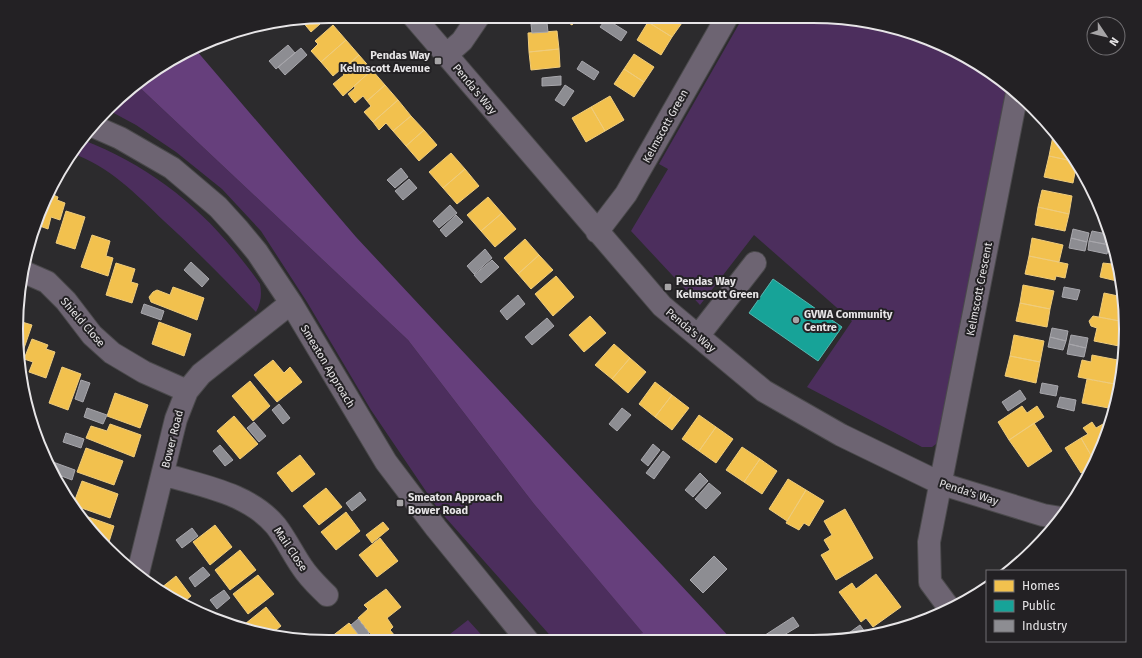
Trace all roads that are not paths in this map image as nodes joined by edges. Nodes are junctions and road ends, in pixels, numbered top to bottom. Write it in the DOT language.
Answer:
graph roads {
  1 [pos="419,23"];
  2 [pos="474,23"];
  3 [pos="722,23"];
  4 [pos="446,55"];
  5 [pos="1016,100"];
  6 [pos="98,128"];
  7 [pos="597,232"];
  8 [pos="755,263"];
  9 [pos="28,274"];
  10 [pos="291,303"];
  11 [pos="698,336"];
  12 [pos="187,391"];
  13 [pos="163,474"];
  14 [pos="942,484"];
  15 [pos="1054,517"];
  16 [pos="139,569"];
  17 [pos="327,595"];
  18 [pos="946,604"];
  19 [pos="520,635"];
  1 -- 4 [label="street, Penda's Way"];
  2 -- 4 [label="street"];
  3 -- 7 [label="street, Kelmscott Green"];
  4 -- 7 [label="street, Penda's Way"];
  5 -- 14 [label="street, Kelmscott Crescent"];
  6 -- 10 [label="street, Smeaton Approach"];
  7 -- 11 [label="street, Penda's Way"];
  8 -- 11 [label="street"];
  9 -- 12 [label="street, Shield Close"];
  10 -- 12 [label="street, Bower Road"];
  10 -- 19 [label="street, Smeaton Approach"];
  11 -- 14 [label="street, Penda's Way"];
  12 -- 13 [label="street, Bower Road"];
  13 -- 16 [label="street, Bower Road"];
  13 -- 17 [label="street, Mail Close"];
  14 -- 15 [label="street, Penda's Way"];
  14 -- 18 [label="street, Kelmscott Crescent"];
}
